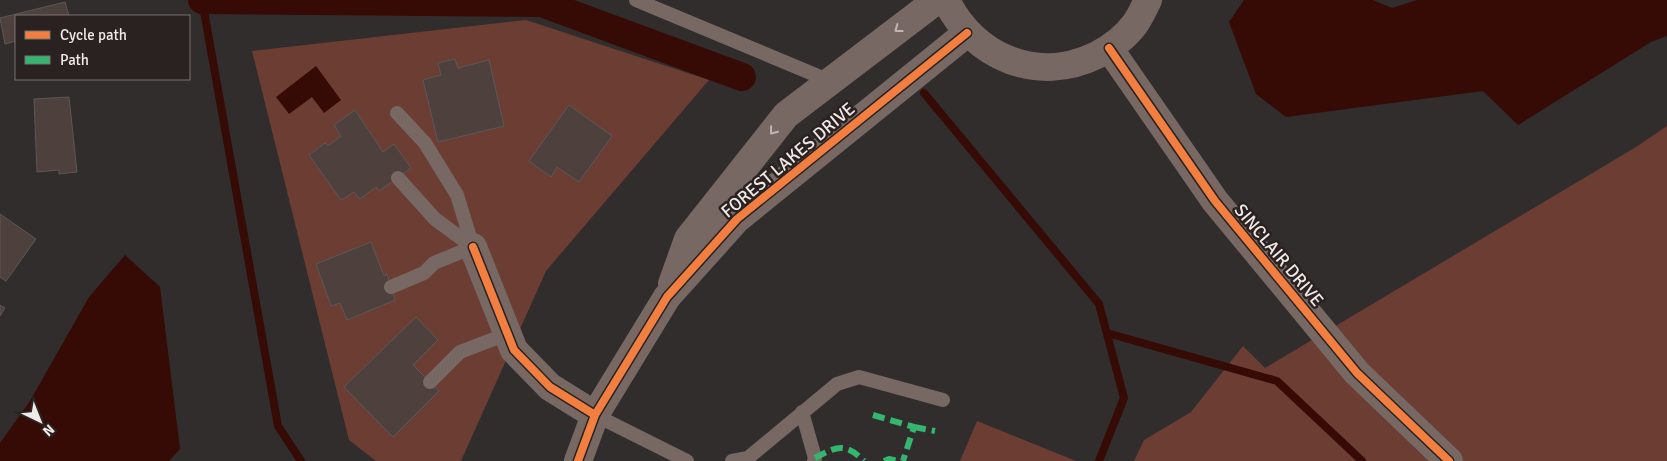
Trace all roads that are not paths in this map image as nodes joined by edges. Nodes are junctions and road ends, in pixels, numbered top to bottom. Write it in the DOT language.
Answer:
graph roads {
  1 [pos="636,0"];
  2 [pos="937,0"];
  3 [pos="946,0"];
  4 [pos="1148,0"];
  5 [pos="967,33"];
  6 [pos="1109,48"];
  7 [pos="830,81"];
  8 [pos="397,113"];
  9 [pos="398,178"];
  10 [pos="473,247"];
  11 [pos="392,287"];
  12 [pos="667,297"];
  13 [pos="507,334"];
  14 [pos="430,382"];
  15 [pos="943,400"];
  16 [pos="802,412"];
  17 [pos="595,415"];
  18 [pos="750,459"];
  19 [pos="578,461"];
  20 [pos="688,461"];
  21 [pos="732,461"];
  22 [pos="814,461"];
  23 [pos="1449,461"];
  1 -- 7 [label="lane"];
  2 -- 7 [label="street, FOREST LAKES DRIVE, one-way"];
  3 -- 5 [label="street"];
  4 -- 6 [label="street"];
  5 -- 6 [label="street"];
  5 -- 12 [label="street, FOREST LAKES DRIVE"];
  6 -- 23 [label="street, SINCLAIR DRIVE"];
  7 -- 12 [label="street, FOREST LAKES DRIVE, one-way"];
  8 -- 10 [label="lane"];
  9 -- 10 [label="lane"];
  10 -- 11 [label="lane"];
  10 -- 13 [label="street"];
  12 -- 17 [label="street, FOREST LAKES DRIVE"];
  13 -- 14 [label="lane"];
  13 -- 17 [label="street"];
  15 -- 16 [label="lane"];
  16 -- 18 [label="lane"];
  16 -- 22 [label="lane"];
  17 -- 19 [label="street, FOREST LAKES DRIVE"];
  17 -- 20 [label="lane"];
  18 -- 21 [label="lane"];
}
